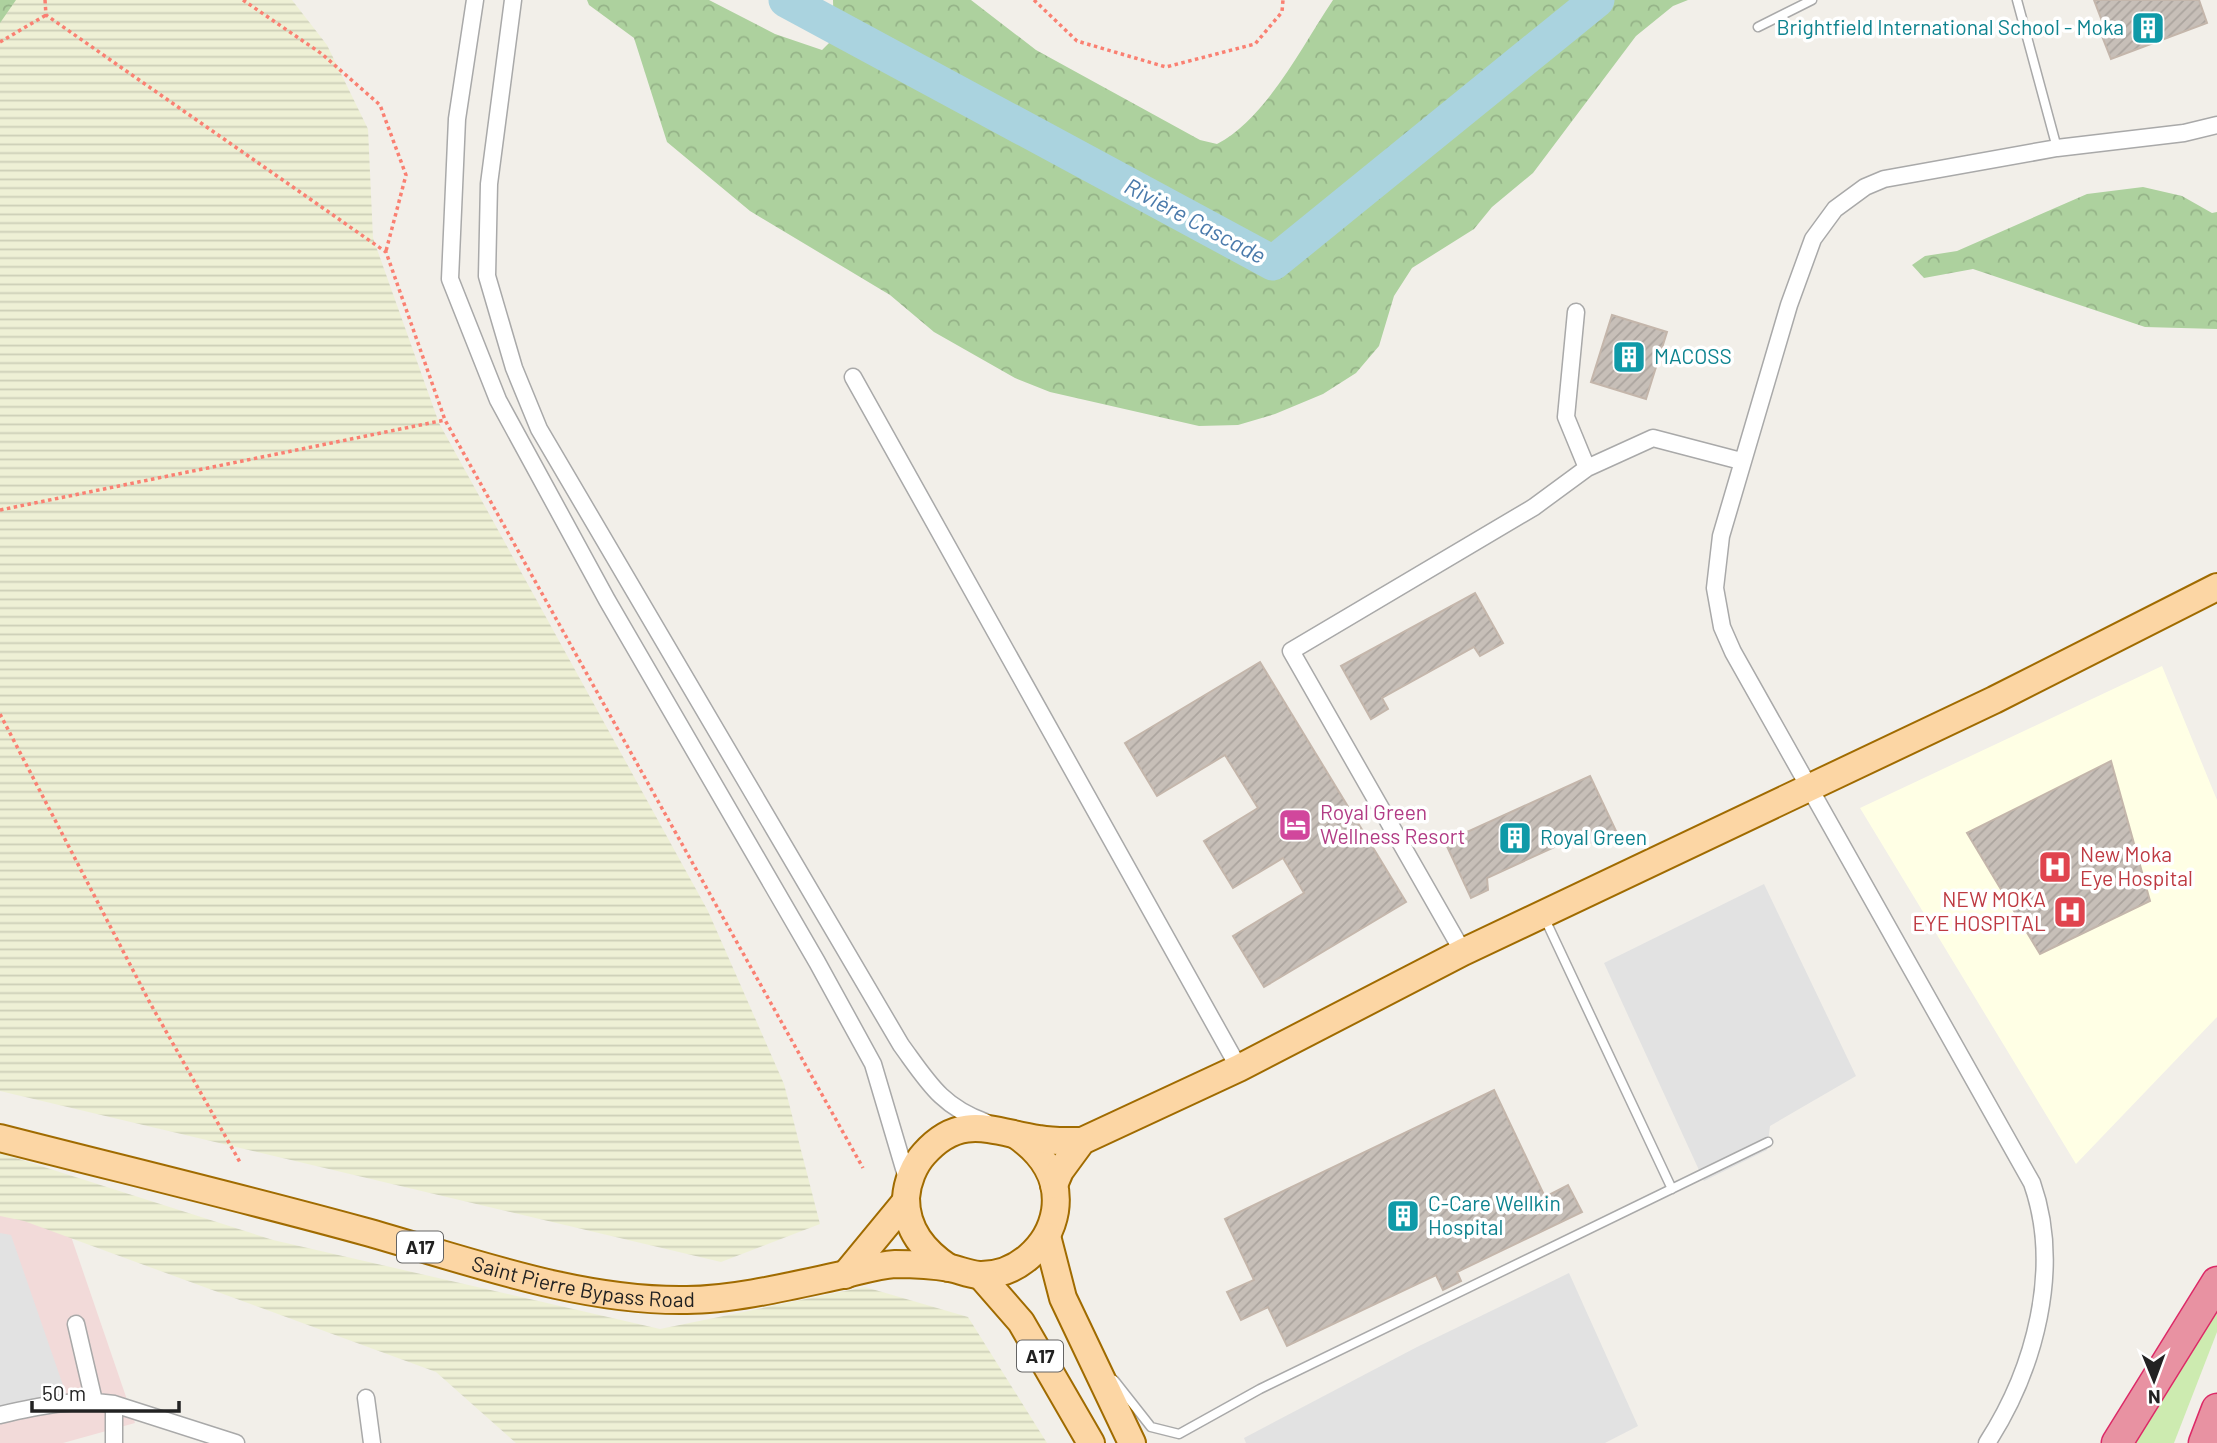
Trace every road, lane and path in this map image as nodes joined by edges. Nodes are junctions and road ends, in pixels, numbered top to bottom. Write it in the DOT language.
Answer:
graph roads {
  1 [pos="45,0"];
  2 [pos="243,0"];
  3 [pos="475,0"];
  4 [pos="513,0"];
  5 [pos="1034,0"];
  6 [pos="1283,0"];
  7 [pos="1812,0"];
  8 [pos="2017,0"];
  9 [pos="46,15"];
  10 [pos="1758,27"];
  11 [pos="0,42"];
  12 [pos="2217,125"];
  13 [pos="2057,148"];
  14 [pos="386,252"];
  15 [pos="1576,312"];
  16 [pos="853,377"];
  17 [pos="445,420"];
  18 [pos="1741,461"];
  19 [pos="1587,468"];
  20 [pos="0,510"];
  21 [pos="2217,587"];
  22 [pos="0,714"];
  23 [pos="1810,786"];
  24 [pos="1543,916"];
  25 [pos="1463,952"];
  26 [pos="1239,1068"];
  27 [pos="1010,1132"];
  28 [pos="0,1138"];
  29 [pos="1082,1141"];
  30 [pos="1768,1142"];
  31 [pos="241,1164"];
  32 [pos="863,1168"];
  33 [pos="1054,1185"];
  34 [pos="1672,1189"];
  35 [pos="907,1192"];
  36 [pos="1047,1236"];
  37 [pos="949,1268"];
  38 [pos="845,1275"];
  39 [pos="980,1275"];
  40 [pos="2217,1282"];
  41 [pos="76,1324"];
  42 [pos="1077,1331"];
  43 [pos="366,1398"];
  44 [pos="94,1401"];
  45 [pos="114,1404"];
  46 [pos="2217,1409"];
  47 [pos="0,1415"];
  48 [pos="114,1443"];
  49 [pos="236,1443"];
  50 [pos="372,1443"];
  51 [pos="1090,1443"];
  52 [pos="1132,1443"];
  53 [pos="1987,1443"];
  54 [pos="2117,1443"];
  55 [pos="2204,1443"];
  1 -- 9 [label="path"];
  2 -- 14 [label="path"];
  3 -- 35 [label="street"];
  4 -- 27 [label="street"];
  5 -- 6 [label="path"];
  7 -- 10 [label="lane"];
  8 -- 13 [label="lane"];
  9 -- 11 [label="path"];
  9 -- 14 [label="path"];
  12 -- 13 [label="street"];
  13 -- 18 [label="street"];
  14 -- 17 [label="path"];
  15 -- 19 [label="street"];
  16 -- 26 [label="street"];
  17 -- 20 [label="path"];
  17 -- 32 [label="path"];
  18 -- 19 [label="street"];
  18 -- 23 [label="street"];
  19 -- 25 [label="street"];
  21 -- 23 [label="main road"];
  22 -- 31 [label="path"];
  23 -- 24 [label="main road"];
  23 -- 53 [label="street"];
  24 -- 25 [label="main road"];
  24 -- 34 [label="lane"];
  25 -- 26 [label="main road"];
  26 -- 29 [label="main road"];
  27 -- 29 [label="main road"];
  27 -- 33 [label="main road"];
  27 -- 35 [label="main road"];
  28 -- 38 [label="main road, Saint Pierre Bypass Road / A17"];
  29 -- 33 [label="main road"];
  30 -- 34 [label="lane"];
  33 -- 36 [label="main road, A17"];
  34 -- 42 [label="lane"];
  35 -- 37 [label="main road, A17"];
  35 -- 38 [label="main road"];
  36 -- 39 [label="main road, A17"];
  36 -- 42 [label="main road, A17"];
  37 -- 38 [label="main road, A17"];
  37 -- 39 [label="main road, A17"];
  39 -- 51 [label="main road, A17"];
  40 -- 54 [label="highway"];
  41 -- 44 [label="street"];
  42 -- 52 [label="main road, A17"];
  43 -- 50 [label="street"];
  44 -- 45 [label="street"];
  44 -- 47 [label="street"];
  45 -- 48 [label="street"];
  45 -- 49 [label="street"];
  46 -- 55 [label="highway"];
}
